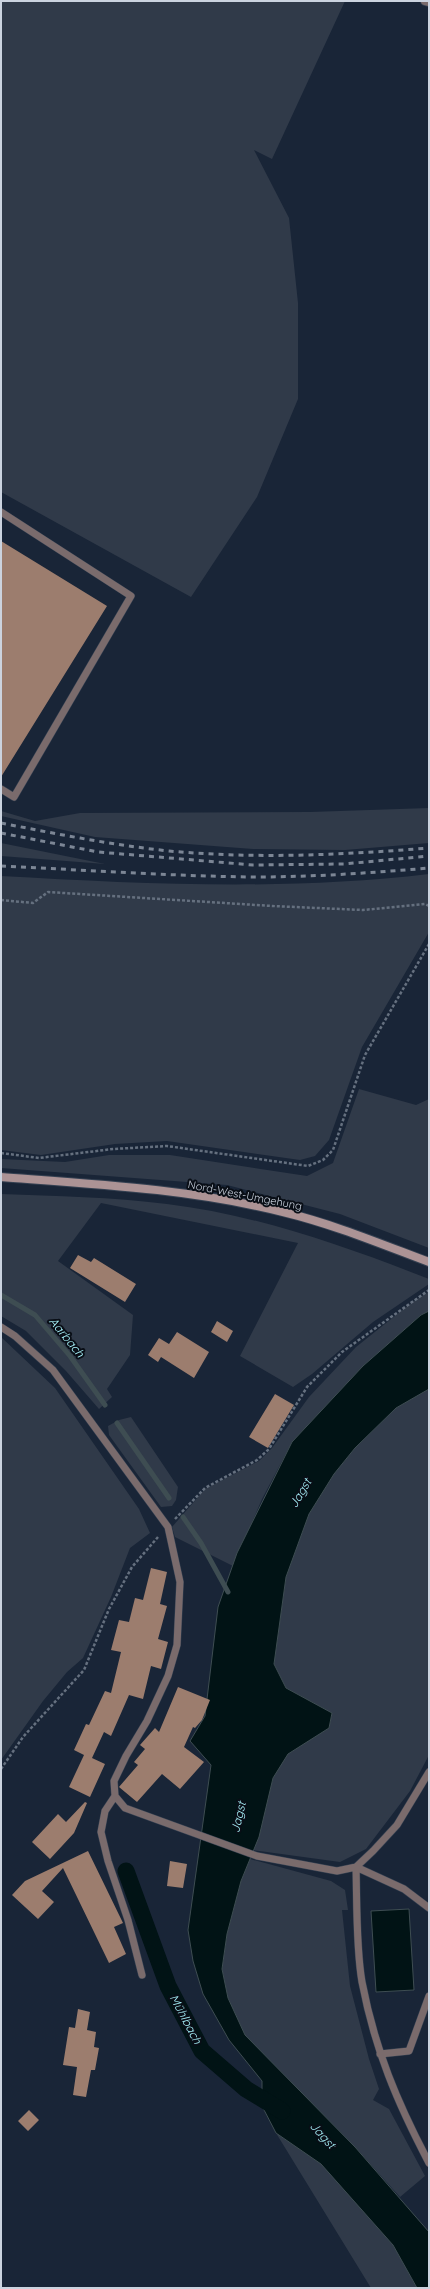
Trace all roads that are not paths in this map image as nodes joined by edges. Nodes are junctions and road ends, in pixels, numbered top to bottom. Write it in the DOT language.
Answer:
graph roads {
  1 [pos="425,1"];
  2 [pos="429,2"];
  3 [pos="1,512"];
  4 [pos="1,789"];
  5 [pos="1,1177"];
  6 [pos="428,1262"];
  7 [pos="1,1327"];
  8 [pos="429,1772"];
  9 [pos="115,1796"];
  10 [pos="356,1867"];
  11 [pos="429,1908"];
  12 [pos="142,1974"];
  13 [pos="429,1996"];
  14 [pos="380,2054"];
  15 [pos="429,2163"];
  1 -- 2 [label="street"];
  3 -- 4 [label="lane"];
  5 -- 6 [label="main road, Nord-West-Umgehung"];
  7 -- 9 [label="lane"];
  8 -- 10 [label="lane"];
  9 -- 10 [label="lane"];
  9 -- 12 [label="lane"];
  10 -- 11 [label="lane"];
  10 -- 14 [label="lane"];
  13 -- 14 [label="lane"];
  14 -- 15 [label="lane"];
}
